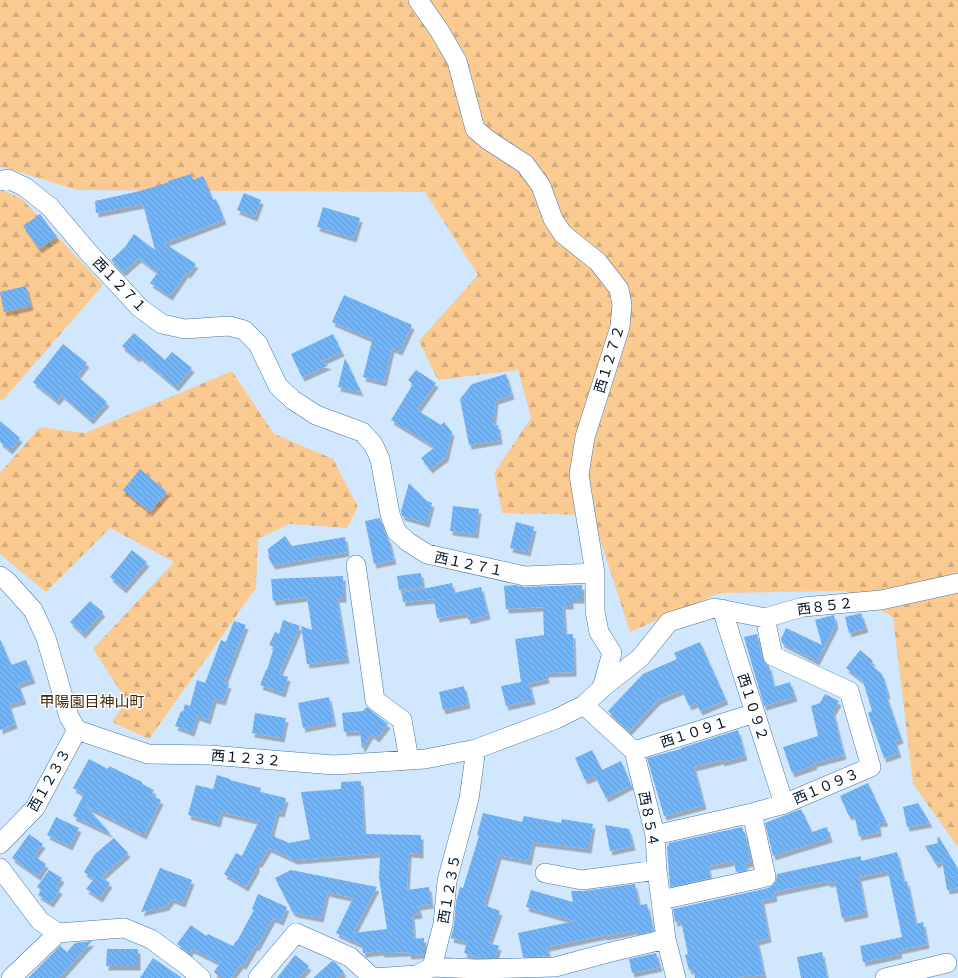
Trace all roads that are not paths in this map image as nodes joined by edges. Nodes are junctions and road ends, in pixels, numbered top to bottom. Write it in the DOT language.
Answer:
graph roads {
  1 [pos="418,0"];
  2 [pos="0,181"];
  3 [pos="356,565"];
  4 [pos="595,573"];
  5 [pos="0,576"];
  6 [pos="958,583"];
  7 [pos="722,609"];
  8 [pos="765,618"];
  9 [pos="602,688"];
  10 [pos="584,705"];
  11 [pos="755,713"];
  12 [pos="77,730"];
  13 [pos="476,749"];
  14 [pos="634,751"];
  15 [pos="409,760"];
  16 [pos="784,804"];
  17 [pos="752,814"];
  18 [pos="655,835"];
  19 [pos="0,844"];
  20 [pos="0,868"];
  21 [pos="657,870"];
  22 [pos="545,873"];
  23 [pos="661,900"];
  24 [pos="58,933"];
  25 [pos="666,939"];
  26 [pos="952,967"];
  27 [pos="422,973"];
  28 [pos="477,973"];
  29 [pos="11,978"];
  30 [pos="201,978"];
  31 [pos="258,978"];
  32 [pos="372,978"];
  33 [pos="676,978"];
  34 [pos="885,978"];
  1 -- 4 [label="street, 西１２７２"];
  2 -- 4 [label="street, 西１２７１"];
  3 -- 15 [label="street"];
  4 -- 9 [label="street"];
  5 -- 12 [label="street"];
  6 -- 8 [label="street, 西８５２"];
  7 -- 8 [label="street, 西８５２"];
  7 -- 9 [label="street, 西８５２"];
  7 -- 11 [label="street, 西１０９２"];
  8 -- 16 [label="street, 西１０９３"];
  9 -- 10 [label="street, 西８５２"];
  10 -- 13 [label="street, 西１２３２"];
  10 -- 14 [label="street"];
  11 -- 14 [label="street, 西１０９１"];
  11 -- 16 [label="street, 西１０９２"];
  12 -- 15 [label="street, 西１２３２"];
  12 -- 19 [label="street, 西１２３３"];
  13 -- 15 [label="street, 西１２３２"];
  13 -- 27 [label="street, 西１２３５"];
  14 -- 18 [label="street, 西８５４"];
  16 -- 17 [label="street, 西１０９３"];
  17 -- 18 [label="street, 西１０９３"];
  17 -- 23 [label="street"];
  18 -- 21 [label="street, 西８５４"];
  20 -- 24 [label="street"];
  21 -- 22 [label="street"];
  21 -- 23 [label="street, 西８５４"];
  23 -- 25 [label="street, 西８５４"];
  24 -- 29 [label="street"];
  24 -- 30 [label="street"];
  25 -- 28 [label="street"];
  25 -- 33 [label="street, 西８５４"];
  26 -- 34 [label="street"];
  27 -- 28 [label="street"];
  27 -- 32 [label="street"];
  31 -- 32 [label="street"];
}
